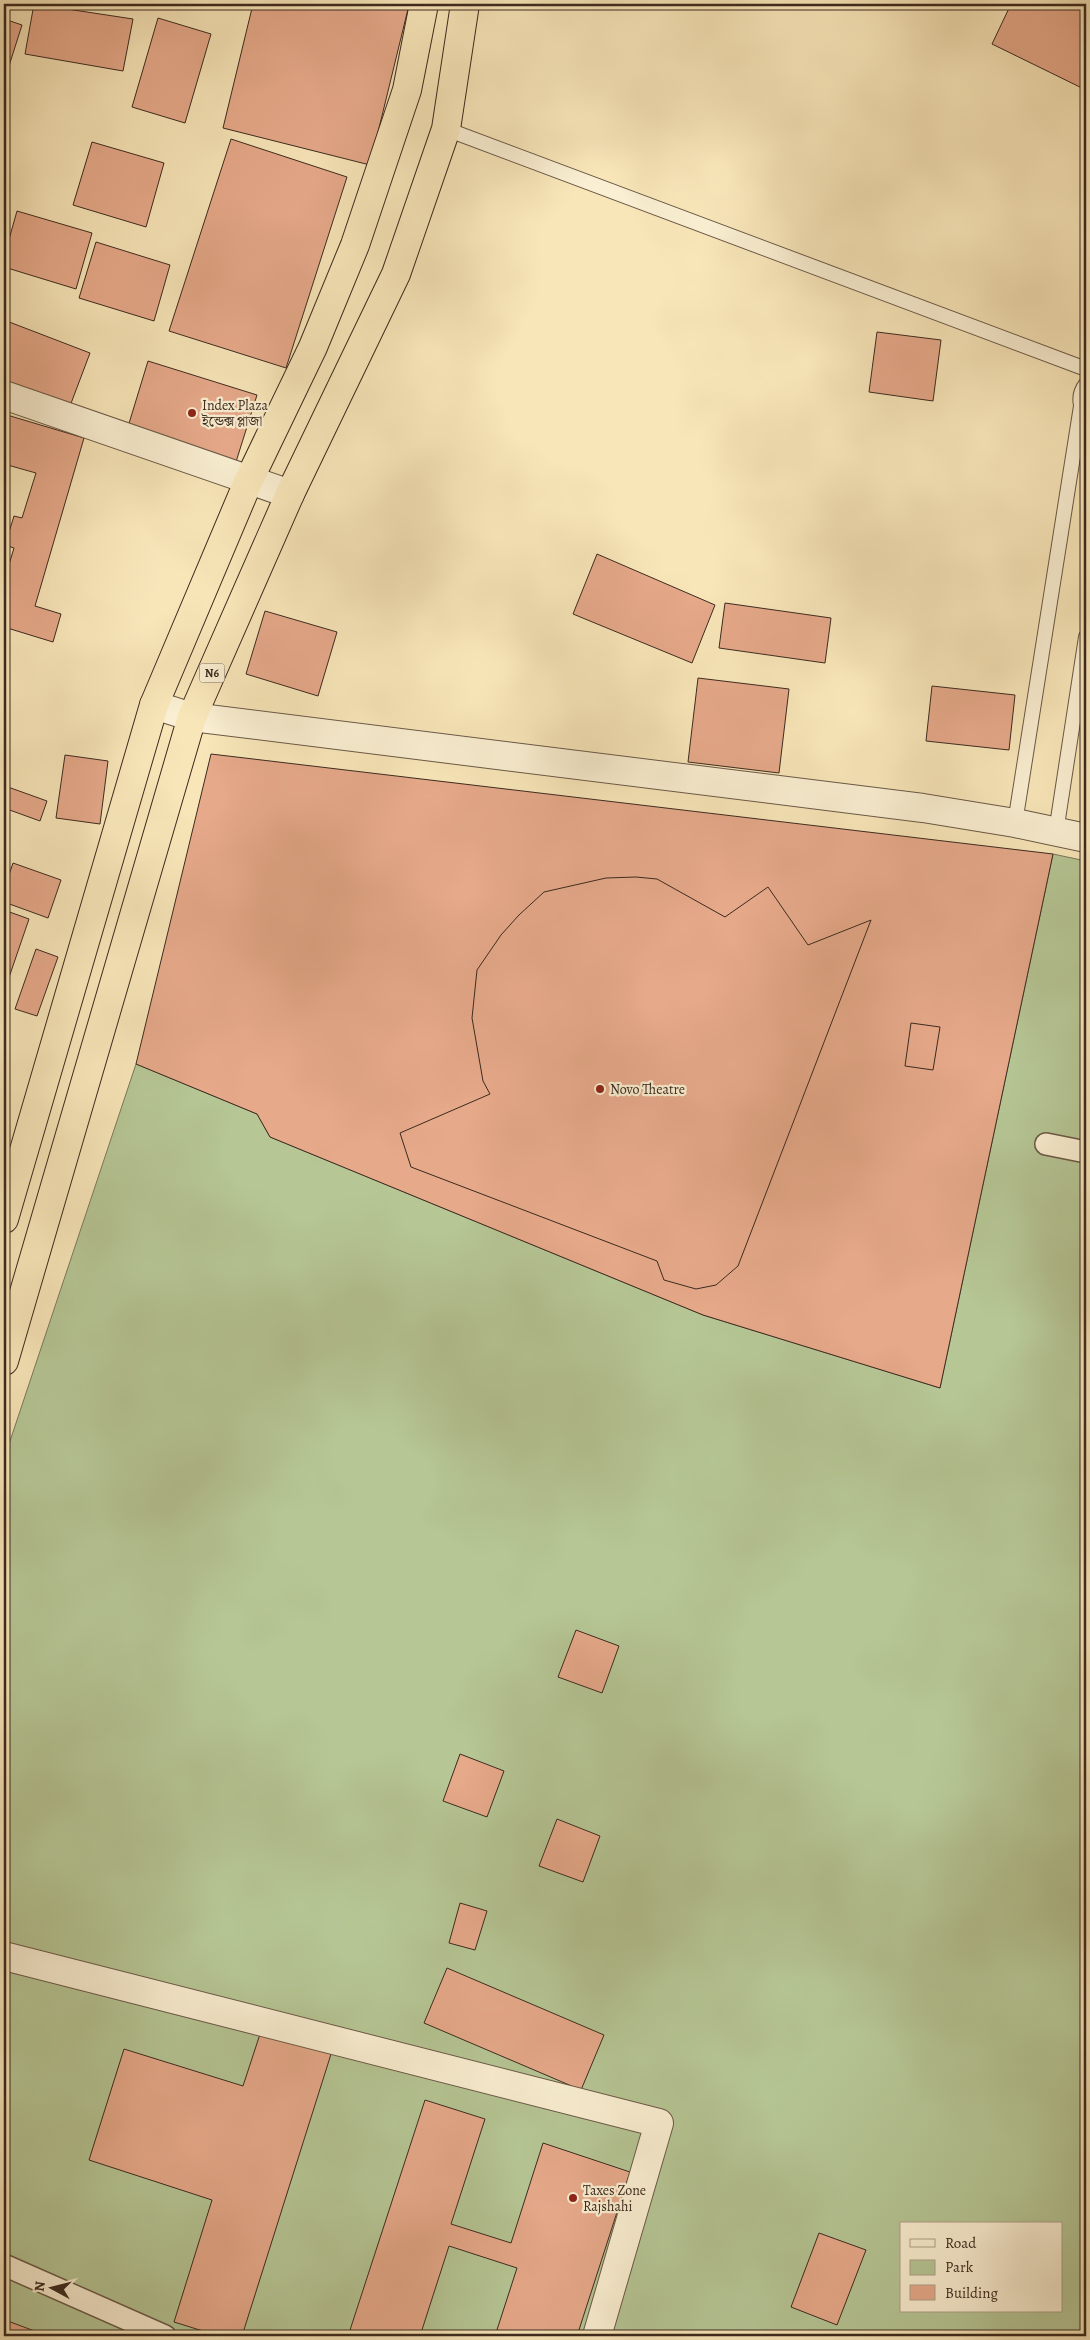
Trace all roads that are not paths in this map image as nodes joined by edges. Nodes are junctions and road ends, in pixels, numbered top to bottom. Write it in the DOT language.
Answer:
graph roads {
  1 [pos="424,4"];
  2 [pos="465,4"];
  3 [pos="446,129"];
  4 [pos="1086,369"];
  5 [pos="1086,384"];
  6 [pos="4,395"];
  7 [pos="1084,411"];
  8 [pos="249,480"];
  9 [pos="290,494"];
  10 [pos="1086,637"];
  11 [pos="154,705"];
  12 [pos="192,717"];
  13 [pos="1015,823"];
  14 [pos="1056,832"];
  15 [pos="1086,838"];
  16 [pos="1046,1144"];
  17 [pos="1086,1152"];
  18 [pos="4,1219"];
  19 [pos="9,1325"];
  20 [pos="4,1361"];
  21 [pos="4,1956"];
  22 [pos="4,2265"];
  23 [pos="165,2336"];
  24 [pos="597,2336"];
  1 -- 8 [label="highway"];
  2 -- 3 [label="highway, N6"];
  3 -- 4 [label="lane"];
  3 -- 9 [label="highway, N6"];
  5 -- 7 [label="lane"];
  6 -- 8 [label="street"];
  7 -- 13 [label="lane"];
  8 -- 9 [label="street"];
  8 -- 11 [label="highway"];
  9 -- 12 [label="highway, N6"];
  10 -- 14 [label="lane"];
  11 -- 12 [label="street"];
  11 -- 18 [label="highway"];
  12 -- 13 [label="street"];
  12 -- 19 [label="highway, N6"];
  13 -- 14 [label="street"];
  14 -- 15 [label="street"];
  16 -- 17 [label="street"];
  19 -- 20 [label="highway, N6"];
  21 -- 24 [label="street"];
  22 -- 23 [label="street"];
}
